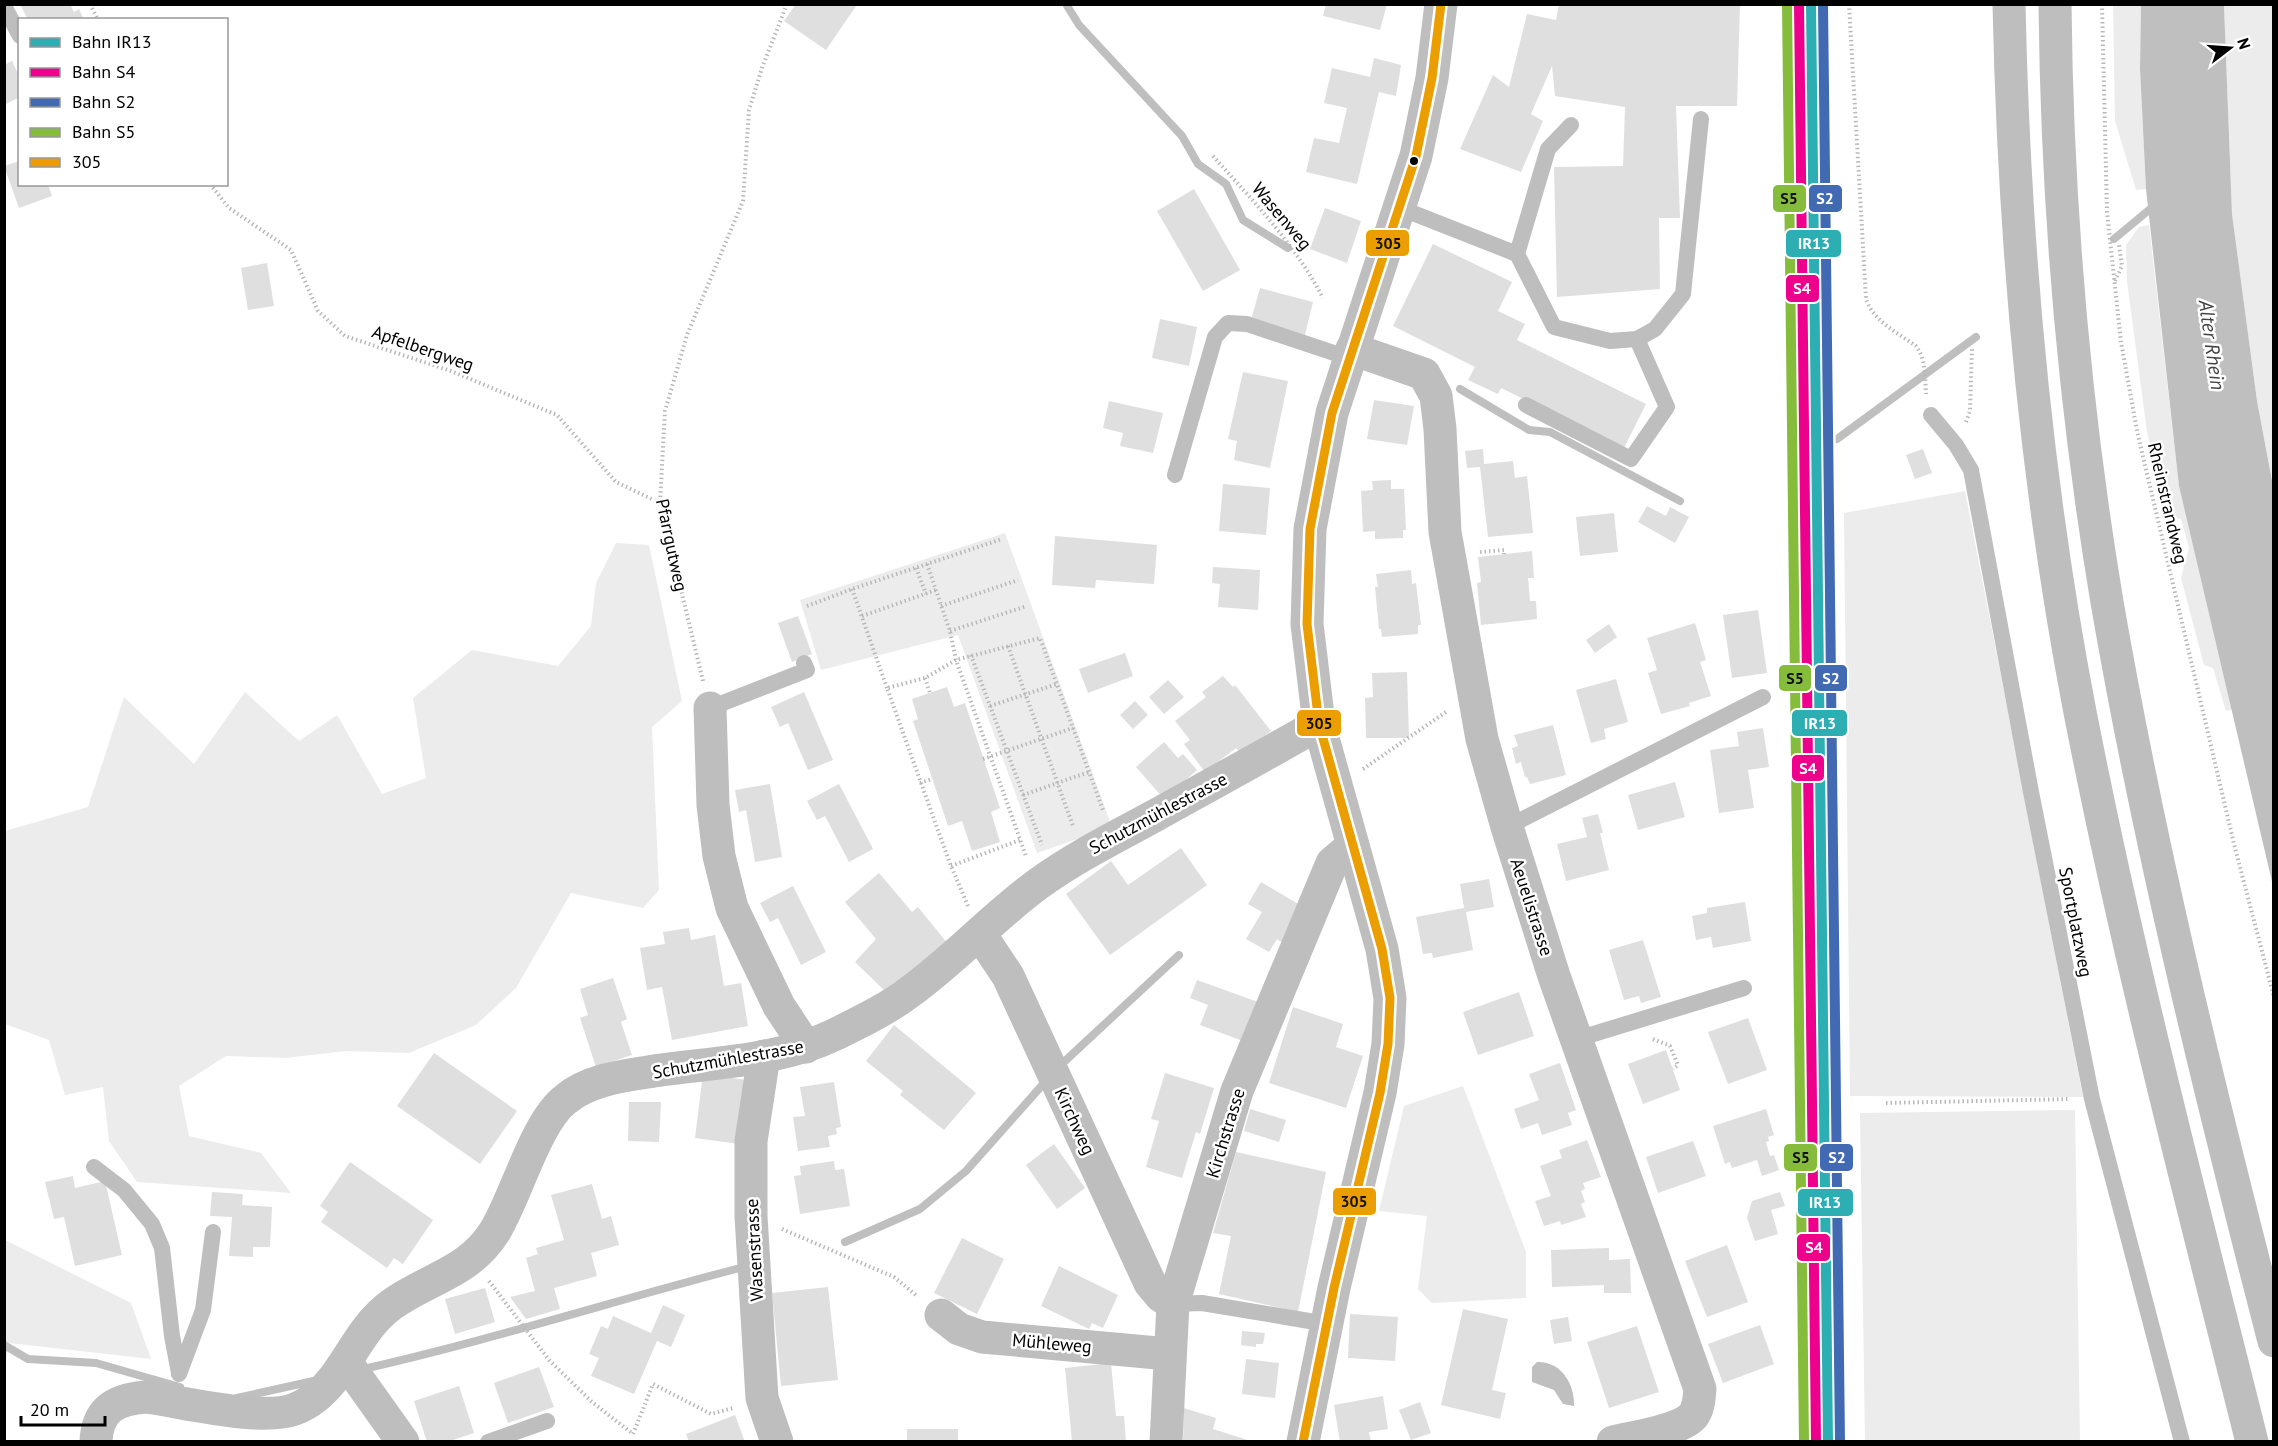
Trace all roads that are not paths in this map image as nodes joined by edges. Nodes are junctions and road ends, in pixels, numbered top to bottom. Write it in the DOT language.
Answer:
graph roads {
  1 [pos="1441,4"];
  2 [pos="2009,4"];
  3 [pos="2055,4"];
  4 [pos="4,6"];
  5 [pos="18,32"];
  6 [pos="1701,119"];
  7 [pos="1571,125"];
  8 [pos="1400,207"];
  9 [pos="1517,254"];
  10 [pos="1637,339"];
  11 [pos="1350,353"];
  12 [pos="1526,405"];
  13 [pos="1929,407"];
  14 [pos="1175,475"];
  15 [pos="804,663"];
  16 [pos="1763,697"];
  17 [pos="710,708"];
  18 [pos="1319,724"];
  19 [pos="1507,827"];
  20 [pos="1352,846"];
  21 [pos="980,934"];
  22 [pos="1744,988"];
  23 [pos="1577,1039"];
  24 [pos="806,1047"];
  25 [pos="764,1056"];
  26 [pos="94,1167"];
  27 [pos="213,1232"];
  28 [pos="1173,1304"];
  29 [pos="941,1315"];
  30 [pos="1327,1324"];
  31 [pos="2274,1341"];
  32 [pos="1169,1354"];
  33 [pos="344,1376"];
  34 [pos="175,1390"];
  35 [pos="547,1422"];
  36 [pos="96,1442"];
  37 [pos="403,1442"];
  38 [pos="488,1442"];
  39 [pos="777,1442"];
  40 [pos="1166,1442"];
  41 [pos="1302,1442"];
  42 [pos="1613,1442"];
  43 [pos="2182,1442"];
  44 [pos="2252,1442"];
  1 -- 8 [label="main road"];
  2 -- 44 [label="main road"];
  3 -- 31 [label="main road"];
  4 -- 5 [label="lane"];
  6 -- 10 [label="lane"];
  7 -- 9 [label="lane"];
  8 -- 9 [label="lane"];
  8 -- 11 [label="main road"];
  9 -- 10 [label="lane"];
  10 -- 12 [label="lane"];
  11 -- 14 [label="lane"];
  11 -- 18 [label="main road"];
  11 -- 19 [label="main road, Aeuelistrasse"];
  13 -- 43 [label="lane, Sportplatzweg"];
  15 -- 17 [label="lane"];
  16 -- 19 [label="lane"];
  17 -- 24 [label="main road"];
  18 -- 20 [label="main road"];
  18 -- 21 [label="main road, Schutzmühlestrasse"];
  19 -- 23 [label="main road, Aeuelistrasse"];
  20 -- 28 [label="main road, Kirchstrasse"];
  20 -- 30 [label="main road"];
  21 -- 24 [label="main road, Schutzmühlestrasse"];
  21 -- 28 [label="main road, Kirchweg"];
  22 -- 23 [label="lane"];
  23 -- 42 [label="main road, Aeuelistrasse"];
  24 -- 25 [label="main road, Schutzmühlestrasse"];
  25 -- 33 [label="main road, Schutzmühlestrasse"];
  25 -- 39 [label="main road, Wasenstrasse"];
  26 -- 34 [label="lane"];
  27 -- 34 [label="lane"];
  28 -- 30 [label="lane"];
  28 -- 32 [label="main road, Kirchstrasse"];
  29 -- 32 [label="main road, Mühleweg"];
  30 -- 41 [label="main road"];
  32 -- 40 [label="main road, Kirchstrasse"];
  33 -- 34 [label="main road, Schutzmühlestrasse"];
  33 -- 37 [label="main road"];
  34 -- 36 [label="main road, Schutzmühlestrasse"];
  35 -- 38 [label="lane"];
}
